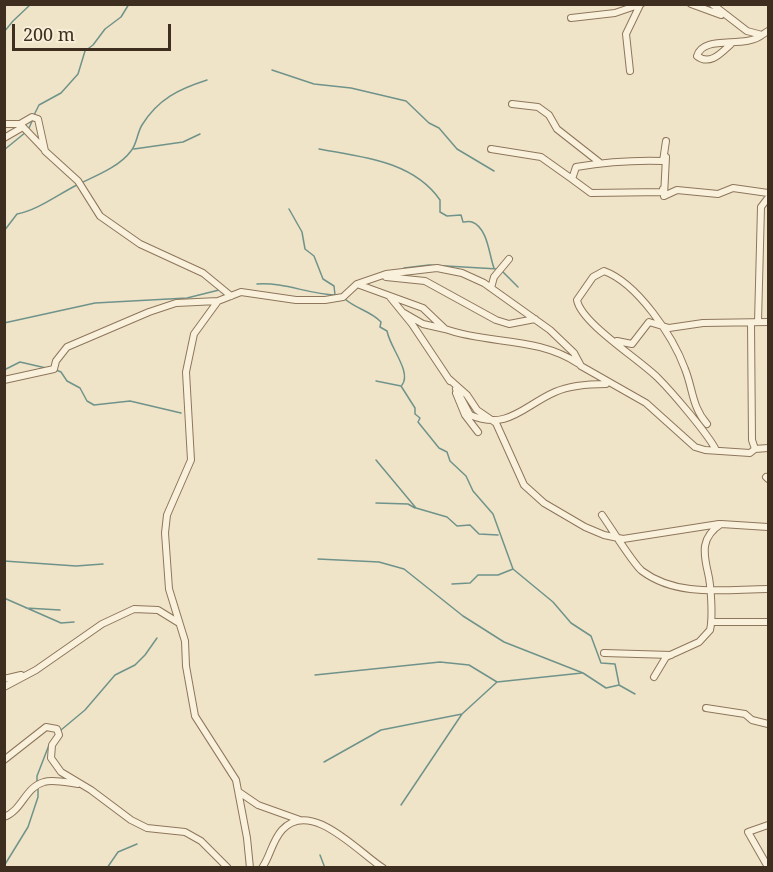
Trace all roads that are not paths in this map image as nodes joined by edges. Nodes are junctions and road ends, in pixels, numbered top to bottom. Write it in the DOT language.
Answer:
graph roads {
  1 [pos="692,4"];
  2 [pos="712,4"];
  3 [pos="727,17"];
  4 [pos="571,18"];
  5 [pos="765,33"];
  6 [pos="731,44"];
  7 [pos="630,71"];
  8 [pos="512,104"];
  9 [pos="4,124"];
  10 [pos="4,138"];
  11 [pos="45,149"];
  12 [pos="491,149"];
  13 [pos="663,161"];
  14 [pos="599,162"];
  15 [pos="572,179"];
  16 [pos="768,193"];
  17 [pos="768,198"];
  18 [pos="509,259"];
  19 [pos="377,276"];
  20 [pos="357,284"];
  21 [pos="491,288"];
  22 [pos="384,293"];
  23 [pos="231,296"];
  24 [pos="218,301"];
  25 [pos="404,313"];
  26 [pos="535,319"];
  27 [pos="754,322"];
  28 [pos="768,322"];
  29 [pos="662,327"];
  30 [pos="445,329"];
  31 [pos="614,340"];
  32 [pos="581,366"];
  33 [pos="449,379"];
  34 [pos="4,380"];
  35 [pos="606,384"];
  36 [pos="454,386"];
  37 [pos="676,400"];
  38 [pos="646,403"];
  39 [pos="493,421"];
  40 [pos="478,432"];
  41 [pos="768,448"];
  42 [pos="755,449"];
  43 [pos="716,450"];
  44 [pos="602,514"];
  45 [pos="719,524"];
  46 [pos="768,527"];
  47 [pos="619,538"];
  48 [pos="768,589"];
  49 [pos="710,590"];
  50 [pos="711,622"];
  51 [pos="768,622"];
  52 [pos="180,623"];
  53 [pos="604,653"];
  54 [pos="674,655"];
  55 [pos="36,670"];
  56 [pos="654,677"];
  57 [pos="4,679"];
  58 [pos="4,687"];
  59 [pos="706,708"];
  60 [pos="768,724"];
  61 [pos="4,760"];
  62 [pos="236,780"];
  63 [pos="80,784"];
  64 [pos="4,817"];
  65 [pos="304,822"];
  66 [pos="768,825"];
  67 [pos="228,867"];
  68 [pos="250,867"];
  69 [pos="261,867"];
  70 [pos="383,867"];
  71 [pos="768,867"];
  1 -- 3 [label="street"];
  2 -- 3 [label="street"];
  3 -- 5 [label="street"];
  4 -- 7 [label="street"];
  5 -- 6 [label="street"];
  6 -- 6 [label="street"];
  8 -- 14 [label="street"];
  9 -- 11 [label="street"];
  10 -- 11 [label="street"];
  11 -- 23 [label="street"];
  12 -- 15 [label="street"];
  13 -- 14 [label="street"];
  13 -- 15 [label="street"];
  13 -- 16 [label="street"];
  14 -- 15 [label="street"];
  17 -- 27 [label="street"];
  18 -- 21 [label="street"];
  19 -- 20 [label="street"];
  19 -- 21 [label="street"];
  19 -- 26 [label="street"];
  20 -- 22 [label="street"];
  20 -- 23 [label="street"];
  21 -- 26 [label="street"];
  22 -- 25 [label="street"];
  22 -- 30 [label="street"];
  23 -- 24 [label="street"];
  24 -- 34 [label="street"];
  24 -- 52 [label="street"];
  25 -- 30 [label="street"];
  25 -- 33 [label="street"];
  26 -- 32 [label="street"];
  27 -- 28 [label="street"];
  27 -- 29 [label="street"];
  27 -- 42 [label="street"];
  29 -- 31 [label="street"];
  29 -- 31 [label="street"];
  29 -- 37 [label="street"];
  30 -- 32 [label="street"];
  31 -- 37 [label="street"];
  32 -- 35 [label="street"];
  32 -- 38 [label="street"];
  33 -- 36 [label="street"];
  33 -- 39 [label="street"];
  35 -- 38 [label="street"];
  35 -- 39 [label="street"];
  36 -- 39 [label="street"];
  36 -- 40 [label="street"];
  37 -- 43 [label="street"];
  38 -- 43 [label="street"];
  39 -- 47 [label="street"];
  41 -- 42 [label="street"];
  42 -- 43 [label="street"];
  44 -- 47 [label="street"];
  45 -- 46 [label="street"];
  45 -- 47 [label="street"];
  45 -- 49 [label="street"];
  47 -- 49 [label="street"];
  48 -- 49 [label="street"];
  49 -- 50 [label="street"];
  50 -- 51 [label="street"];
  50 -- 54 [label="street"];
  52 -- 55 [label="street"];
  52 -- 62 [label="street"];
  53 -- 54 [label="street"];
  54 -- 56 [label="street"];
  55 -- 57 [label="street"];
  55 -- 58 [label="street"];
  59 -- 60 [label="street"];
  61 -- 63 [label="street"];
  62 -- 65 [label="street"];
  62 -- 68 [label="street"];
  63 -- 64 [label="street"];
  63 -- 67 [label="street"];
  65 -- 69 [label="street"];
  65 -- 70 [label="street"];
  66 -- 71 [label="street"];
}
